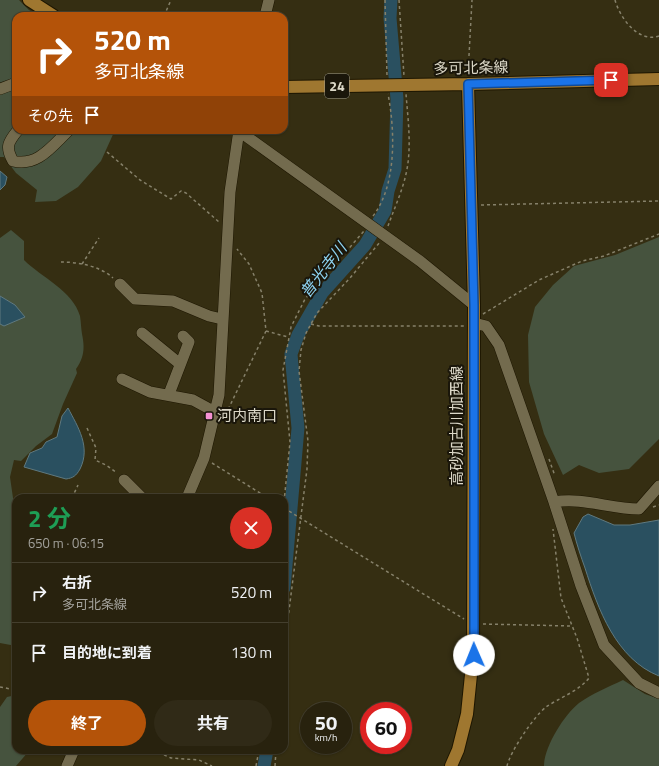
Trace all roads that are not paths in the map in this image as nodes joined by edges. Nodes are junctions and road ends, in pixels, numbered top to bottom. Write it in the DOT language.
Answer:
graph roads {
  1 [pos="29,0"];
  2 [pos="269,0"];
  3 [pos="48,12"];
  4 [pos="266,12"];
  5 [pos="659,79"];
  6 [pos="12,84"];
  7 [pos="468,84"];
  8 [pos="288,87"];
  9 [pos="0,89"];
  10 [pos="15,134"];
  11 [pos="64,134"];
  12 [pos="239,134"];
  13 [pos="243,134"];
  14 [pos="120,284"];
  15 [pos="474,317"];
  16 [pos="222,319"];
  17 [pos="142,333"];
  18 [pos="183,336"];
  19 [pos="180,364"];
  20 [pos="122,378"];
  21 [pos="169,394"];
  22 [pos="218,418"];
  23 [pos="124,480"];
  24 [pos="659,486"];
  25 [pos="138,494"];
  26 [pos="189,494"];
  27 [pos="554,502"];
  28 [pos="659,693"];
  29 [pos="72,754"];
  30 [pos="67,766"];
  31 [pos="451,766"];
  1 -- 3 [label="main road"];
  2 -- 4 [label="street"];
  5 -- 7 [label="main road, 多可北条線 / 24"];
  6 -- 9 [label="street"];
  7 -- 8 [label="main road, 多可北条線 / 24"];
  7 -- 15 [label="main road, 高砂加古川加西線"];
  10 -- 11 [label="street"];
  12 -- 16 [label="street"];
  13 -- 15 [label="street"];
  14 -- 16 [label="street"];
  15 -- 27 [label="street"];
  15 -- 31 [label="main road, 高砂加古川加西線"];
  16 -- 22 [label="street"];
  17 -- 19 [label="street"];
  18 -- 19 [label="street"];
  19 -- 21 [label="street"];
  20 -- 21 [label="street"];
  21 -- 22 [label="street"];
  22 -- 26 [label="street"];
  23 -- 25 [label="street"];
  24 -- 27 [label="street"];
  27 -- 28 [label="street"];
  29 -- 30 [label="street"];
}
